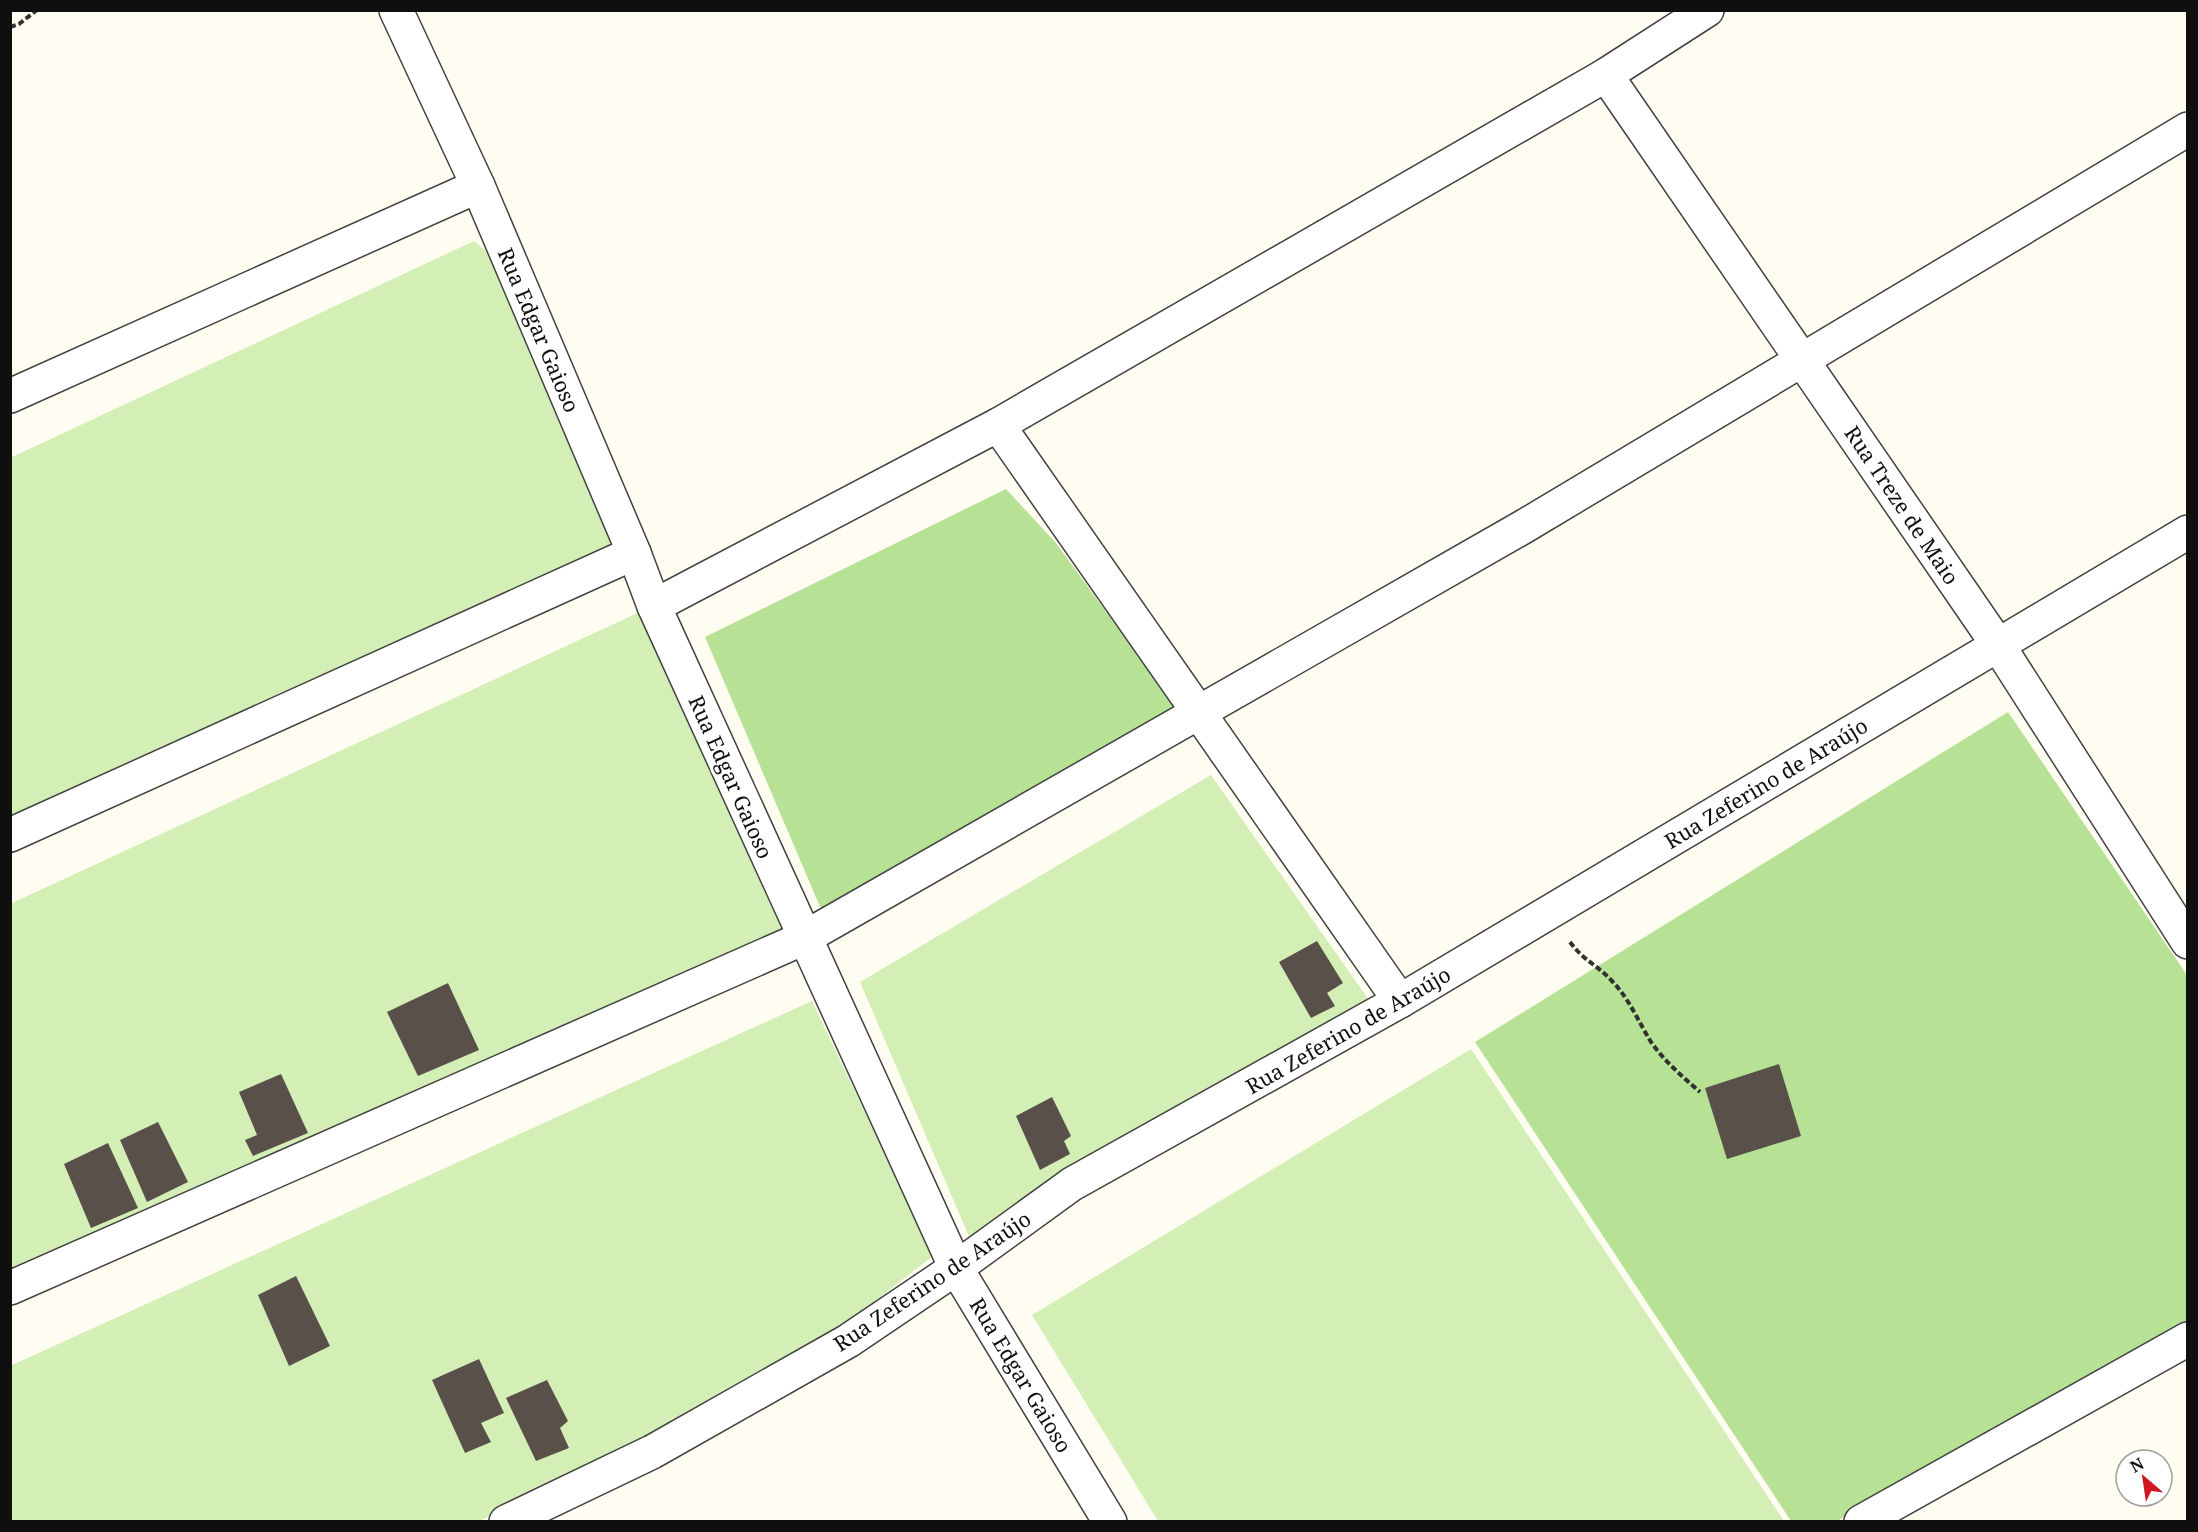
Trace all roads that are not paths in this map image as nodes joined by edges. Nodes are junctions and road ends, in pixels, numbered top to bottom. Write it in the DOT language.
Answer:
graph roads {
  1 [pos="396,10"];
  2 [pos="1707,10"];
  3 [pos="1606,75"];
  4 [pos="2187,129"];
  5 [pos="478,186"];
  6 [pos="1802,359"];
  7 [pos="10,396"];
  8 [pos="999,425"];
  9 [pos="2187,532"];
  10 [pos="634,553"];
  11 [pos="654,606"];
  12 [pos="1998,645"];
  13 [pos="1198,711"];
  14 [pos="10,835"];
  15 [pos="804,938"];
  16 [pos="2187,942"];
  17 [pos="1401,1001"];
  18 [pos="956,1268"];
  19 [pos="10,1288"];
  20 [pos="2187,1339"];
  21 [pos="506,1521"];
  22 [pos="1110,1521"];
  23 [pos="1861,1521"];
  1 -- 5 [label="street, Rua Edgar Gaioso"];
  2 -- 3 [label="street"];
  3 -- 6 [label="street, Rua Treze de Maio"];
  3 -- 8 [label="street"];
  4 -- 6 [label="street"];
  5 -- 7 [label="street"];
  5 -- 10 [label="street, Rua Edgar Gaioso"];
  6 -- 12 [label="street, Rua Treze de Maio"];
  6 -- 13 [label="street"];
  8 -- 11 [label="street"];
  8 -- 13 [label="street"];
  9 -- 12 [label="street, Rua Zeferino de Araújo"];
  10 -- 11 [label="street, Rua Edgar Gaioso"];
  10 -- 14 [label="street"];
  11 -- 15 [label="street, Rua Edgar Gaioso"];
  12 -- 16 [label="street, Rua Treze de Maio"];
  12 -- 17 [label="street, Rua Zeferino de Araújo"];
  13 -- 15 [label="street"];
  13 -- 17 [label="street"];
  15 -- 18 [label="street, Rua Edgar Gaioso"];
  15 -- 19 [label="street"];
  17 -- 18 [label="street, Rua Zeferino de Araújo"];
  18 -- 21 [label="street, Rua Zeferino de Araújo"];
  18 -- 22 [label="street, Rua Edgar Gaioso"];
  20 -- 23 [label="street"];
}
